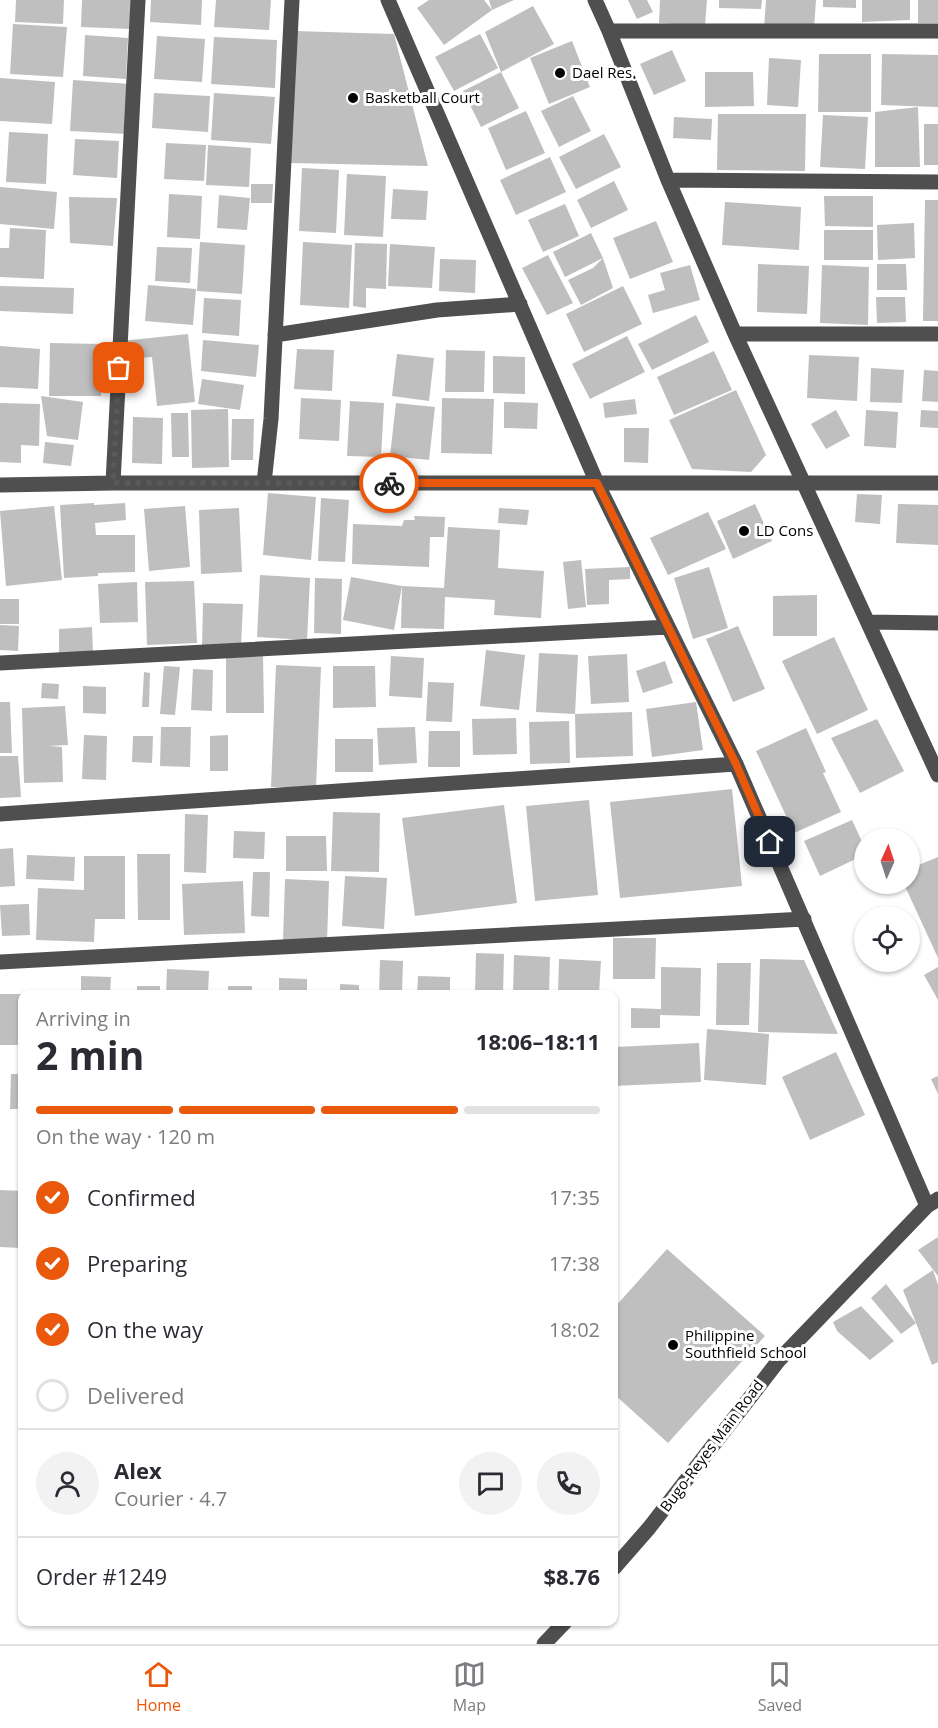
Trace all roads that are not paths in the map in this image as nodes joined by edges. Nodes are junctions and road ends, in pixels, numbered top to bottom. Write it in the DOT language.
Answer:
graph roads {
  1 [pos="138,0"];
  2 [pos="292,0"];
  3 [pos="388,0"];
  4 [pos="595,0"];
  5 [pos="609,32"];
  6 [pos="938,32"];
  7 [pos="668,180"];
  8 [pos="938,182"];
  9 [pos="520,304"];
  10 [pos="735,334"];
  11 [pos="938,334"];
  12 [pos="275,335"];
  13 [pos="113,483"];
  14 [pos="264,483"];
  15 [pos="597,483"];
  16 [pos="805,483"];
  17 [pos="938,483"];
  18 [pos="0,485"];
  19 [pos="868,622"];
  20 [pos="938,623"];
  21 [pos="668,627"];
  22 [pos="0,663"];
  23 [pos="736,764"];
  24 [pos="938,776"];
  25 [pos="0,814"];
  26 [pos="804,919"];
  27 [pos="0,962"];
  28 [pos="932,1202"];
  29 [pos="618,1563"];
  30 [pos="561,1626"];
  31 [pos="544,1644"];
  1 -- 13 [label="street"];
  2 -- 12 [label="street"];
  3 -- 9 [label="street"];
  4 -- 5 [label="street"];
  5 -- 6 [label="street"];
  5 -- 7 [label="street"];
  7 -- 8 [label="street"];
  7 -- 10 [label="street"];
  9 -- 12 [label="street"];
  9 -- 15 [label="street"];
  10 -- 11 [label="street"];
  10 -- 16 [label="street"];
  12 -- 14 [label="street"];
  13 -- 14 [label="street"];
  13 -- 18 [label="street"];
  14 -- 15 [label="street"];
  15 -- 16 [label="street"];
  15 -- 21 [label="street"];
  16 -- 17 [label="street"];
  16 -- 19 [label="street"];
  19 -- 20 [label="street"];
  19 -- 24 [label="street"];
  21 -- 22 [label="street"];
  21 -- 23 [label="street"];
  23 -- 25 [label="street"];
  23 -- 26 [label="street"];
  26 -- 27 [label="street"];
  26 -- 28 [label="street"];
  28 -- 29 [label="street, Bugo-Reyes Main Road"];
  30 -- 31 [label="street"];
}
